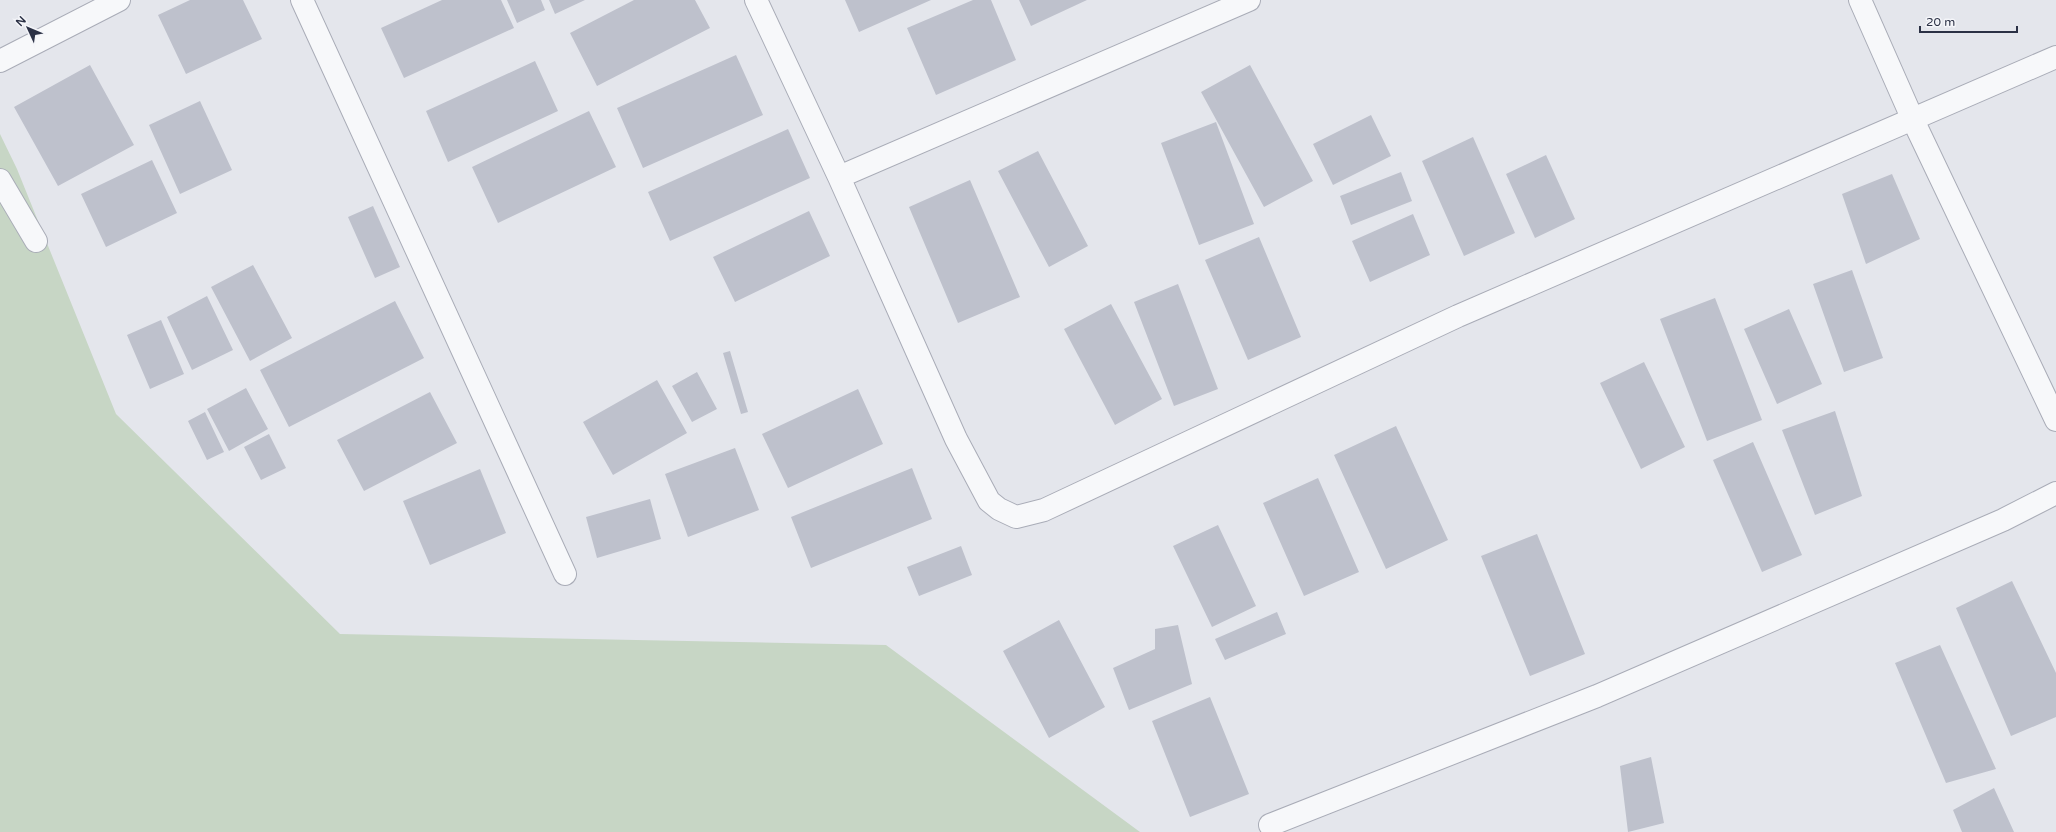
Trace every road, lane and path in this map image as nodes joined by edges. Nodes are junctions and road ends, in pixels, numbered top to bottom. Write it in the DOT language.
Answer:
graph roads {
  1 [pos="302,0"];
  2 [pos="756,0"];
  3 [pos="1249,0"];
  4 [pos="1860,0"];
  5 [pos="110,2"];
  6 [pos="2056,57"];
  7 [pos="0,62"];
  8 [pos="1913,120"];
  9 [pos="839,177"];
  10 [pos="0,180"];
  11 [pos="36,241"];
  12 [pos="2056,420"];
  13 [pos="2056,493"];
  14 [pos="565,574"];
  15 [pos="1270,825"];
  1 -- 14 [label="street"];
  2 -- 9 [label="street"];
  3 -- 9 [label="street"];
  4 -- 8 [label="street"];
  5 -- 7 [label="street"];
  6 -- 8 [label="street"];
  8 -- 9 [label="street"];
  8 -- 12 [label="street"];
  10 -- 11 [label="street"];
  13 -- 15 [label="street"];
}
